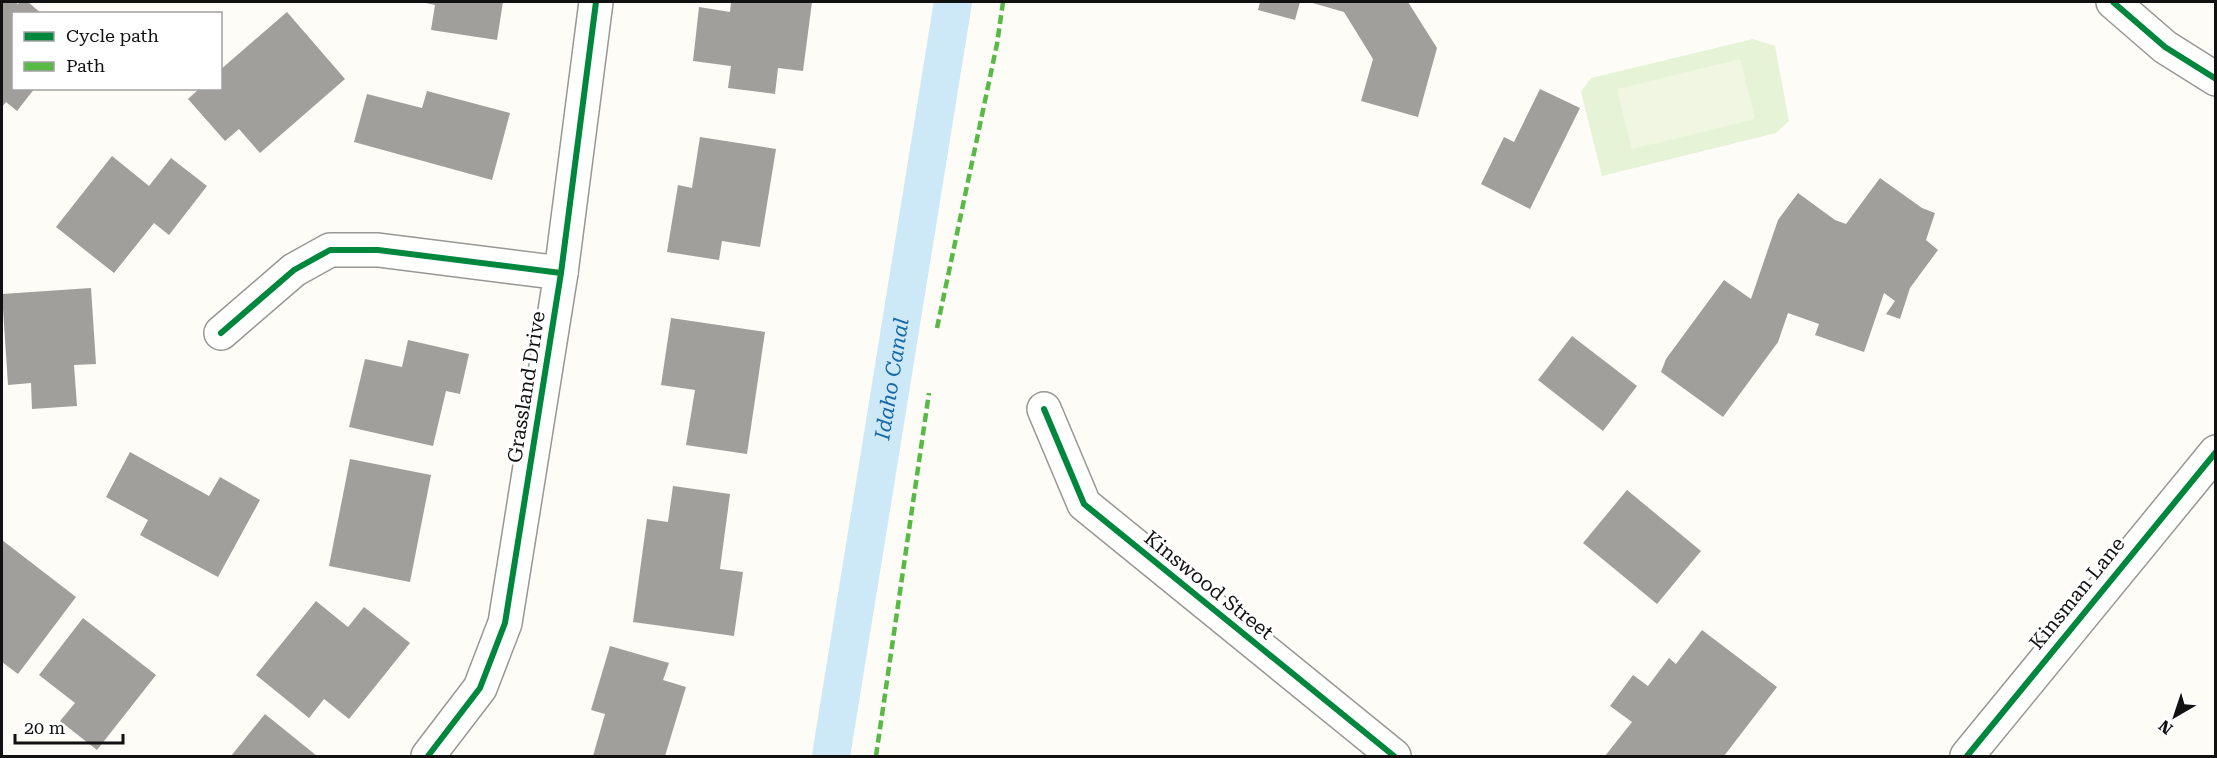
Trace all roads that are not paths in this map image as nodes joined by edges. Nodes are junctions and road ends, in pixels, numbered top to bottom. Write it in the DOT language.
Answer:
graph roads {
  1 [pos="596,2"];
  2 [pos="2113,2"];
  3 [pos="2216,79"];
  4 [pos="561,273"];
  5 [pos="221,333"];
  6 [pos="1044,410"];
  7 [pos="2216,452"];
  8 [pos="428,756"];
  9 [pos="1394,756"];
  10 [pos="1966,756"];
  1 -- 4 [label="street, Grassland Drive"];
  2 -- 3 [label="street"];
  4 -- 5 [label="street"];
  4 -- 8 [label="street, Grassland Drive"];
  6 -- 9 [label="street, Kinswood Street"];
  7 -- 10 [label="street, Kinsman Lane"];
}
